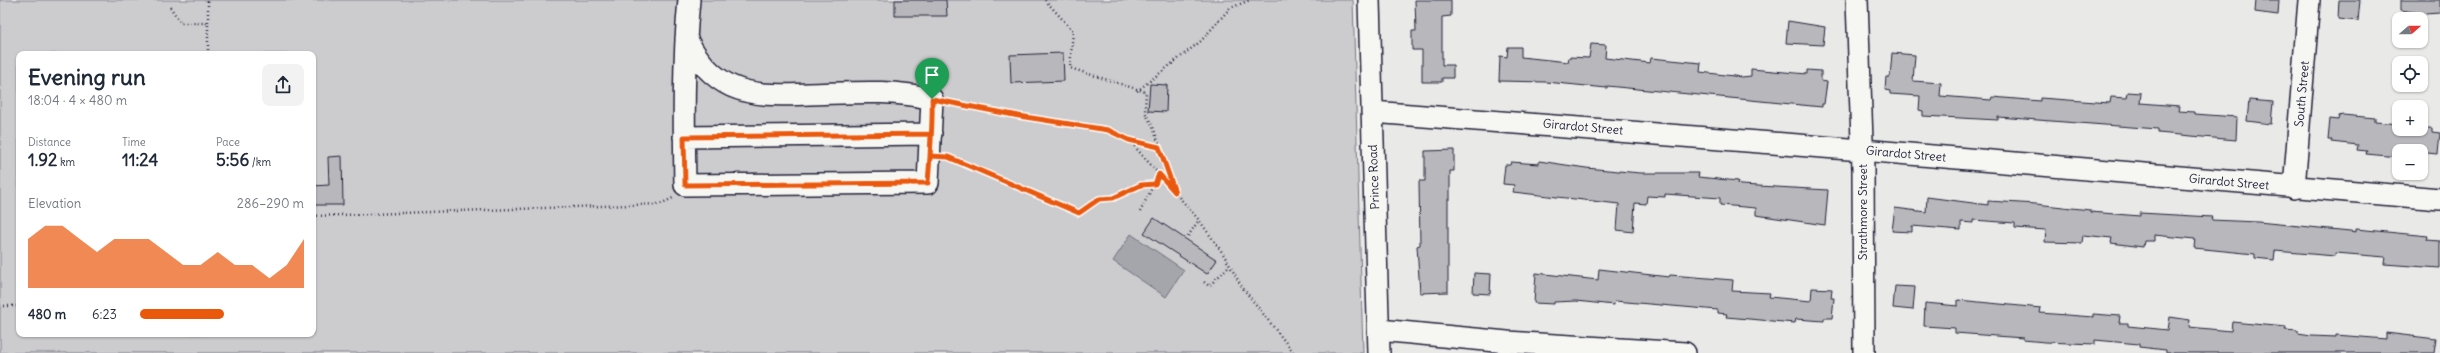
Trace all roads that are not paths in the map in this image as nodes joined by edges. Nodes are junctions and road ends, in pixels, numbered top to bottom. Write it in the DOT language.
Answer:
graph roads {
  1 [pos="689,0"];
  2 [pos="1369,0"];
  3 [pos="1857,0"];
  4 [pos="2309,0"];
  5 [pos="686,38"];
  6 [pos="1372,112"];
  7 [pos="931,134"];
  8 [pos="684,137"];
  9 [pos="1862,150"];
  10 [pos="2294,188"];
  11 [pos="2440,199"];
  12 [pos="1379,330"];
  13 [pos="1379,353"];
  14 [pos="1685,353"];
  15 [pos="1864,353"];
  1 -- 5 [label="street"];
  2 -- 6 [label="street, Prince Road"];
  3 -- 9 [label="street, Strathmore Street"];
  4 -- 10 [label="street, South Street"];
  5 -- 7 [label="street"];
  5 -- 8 [label="street"];
  6 -- 9 [label="street, Girardot Street"];
  6 -- 12 [label="street, Prince Road"];
  7 -- 8 [label="street"];
  7 -- 8 [label="street"];
  9 -- 10 [label="street, Girardot Street"];
  9 -- 15 [label="street, Strathmore Street"];
  10 -- 11 [label="street, Girardot Street"];
  12 -- 13 [label="street, Prince Road"];
  12 -- 14 [label="street"];
}
